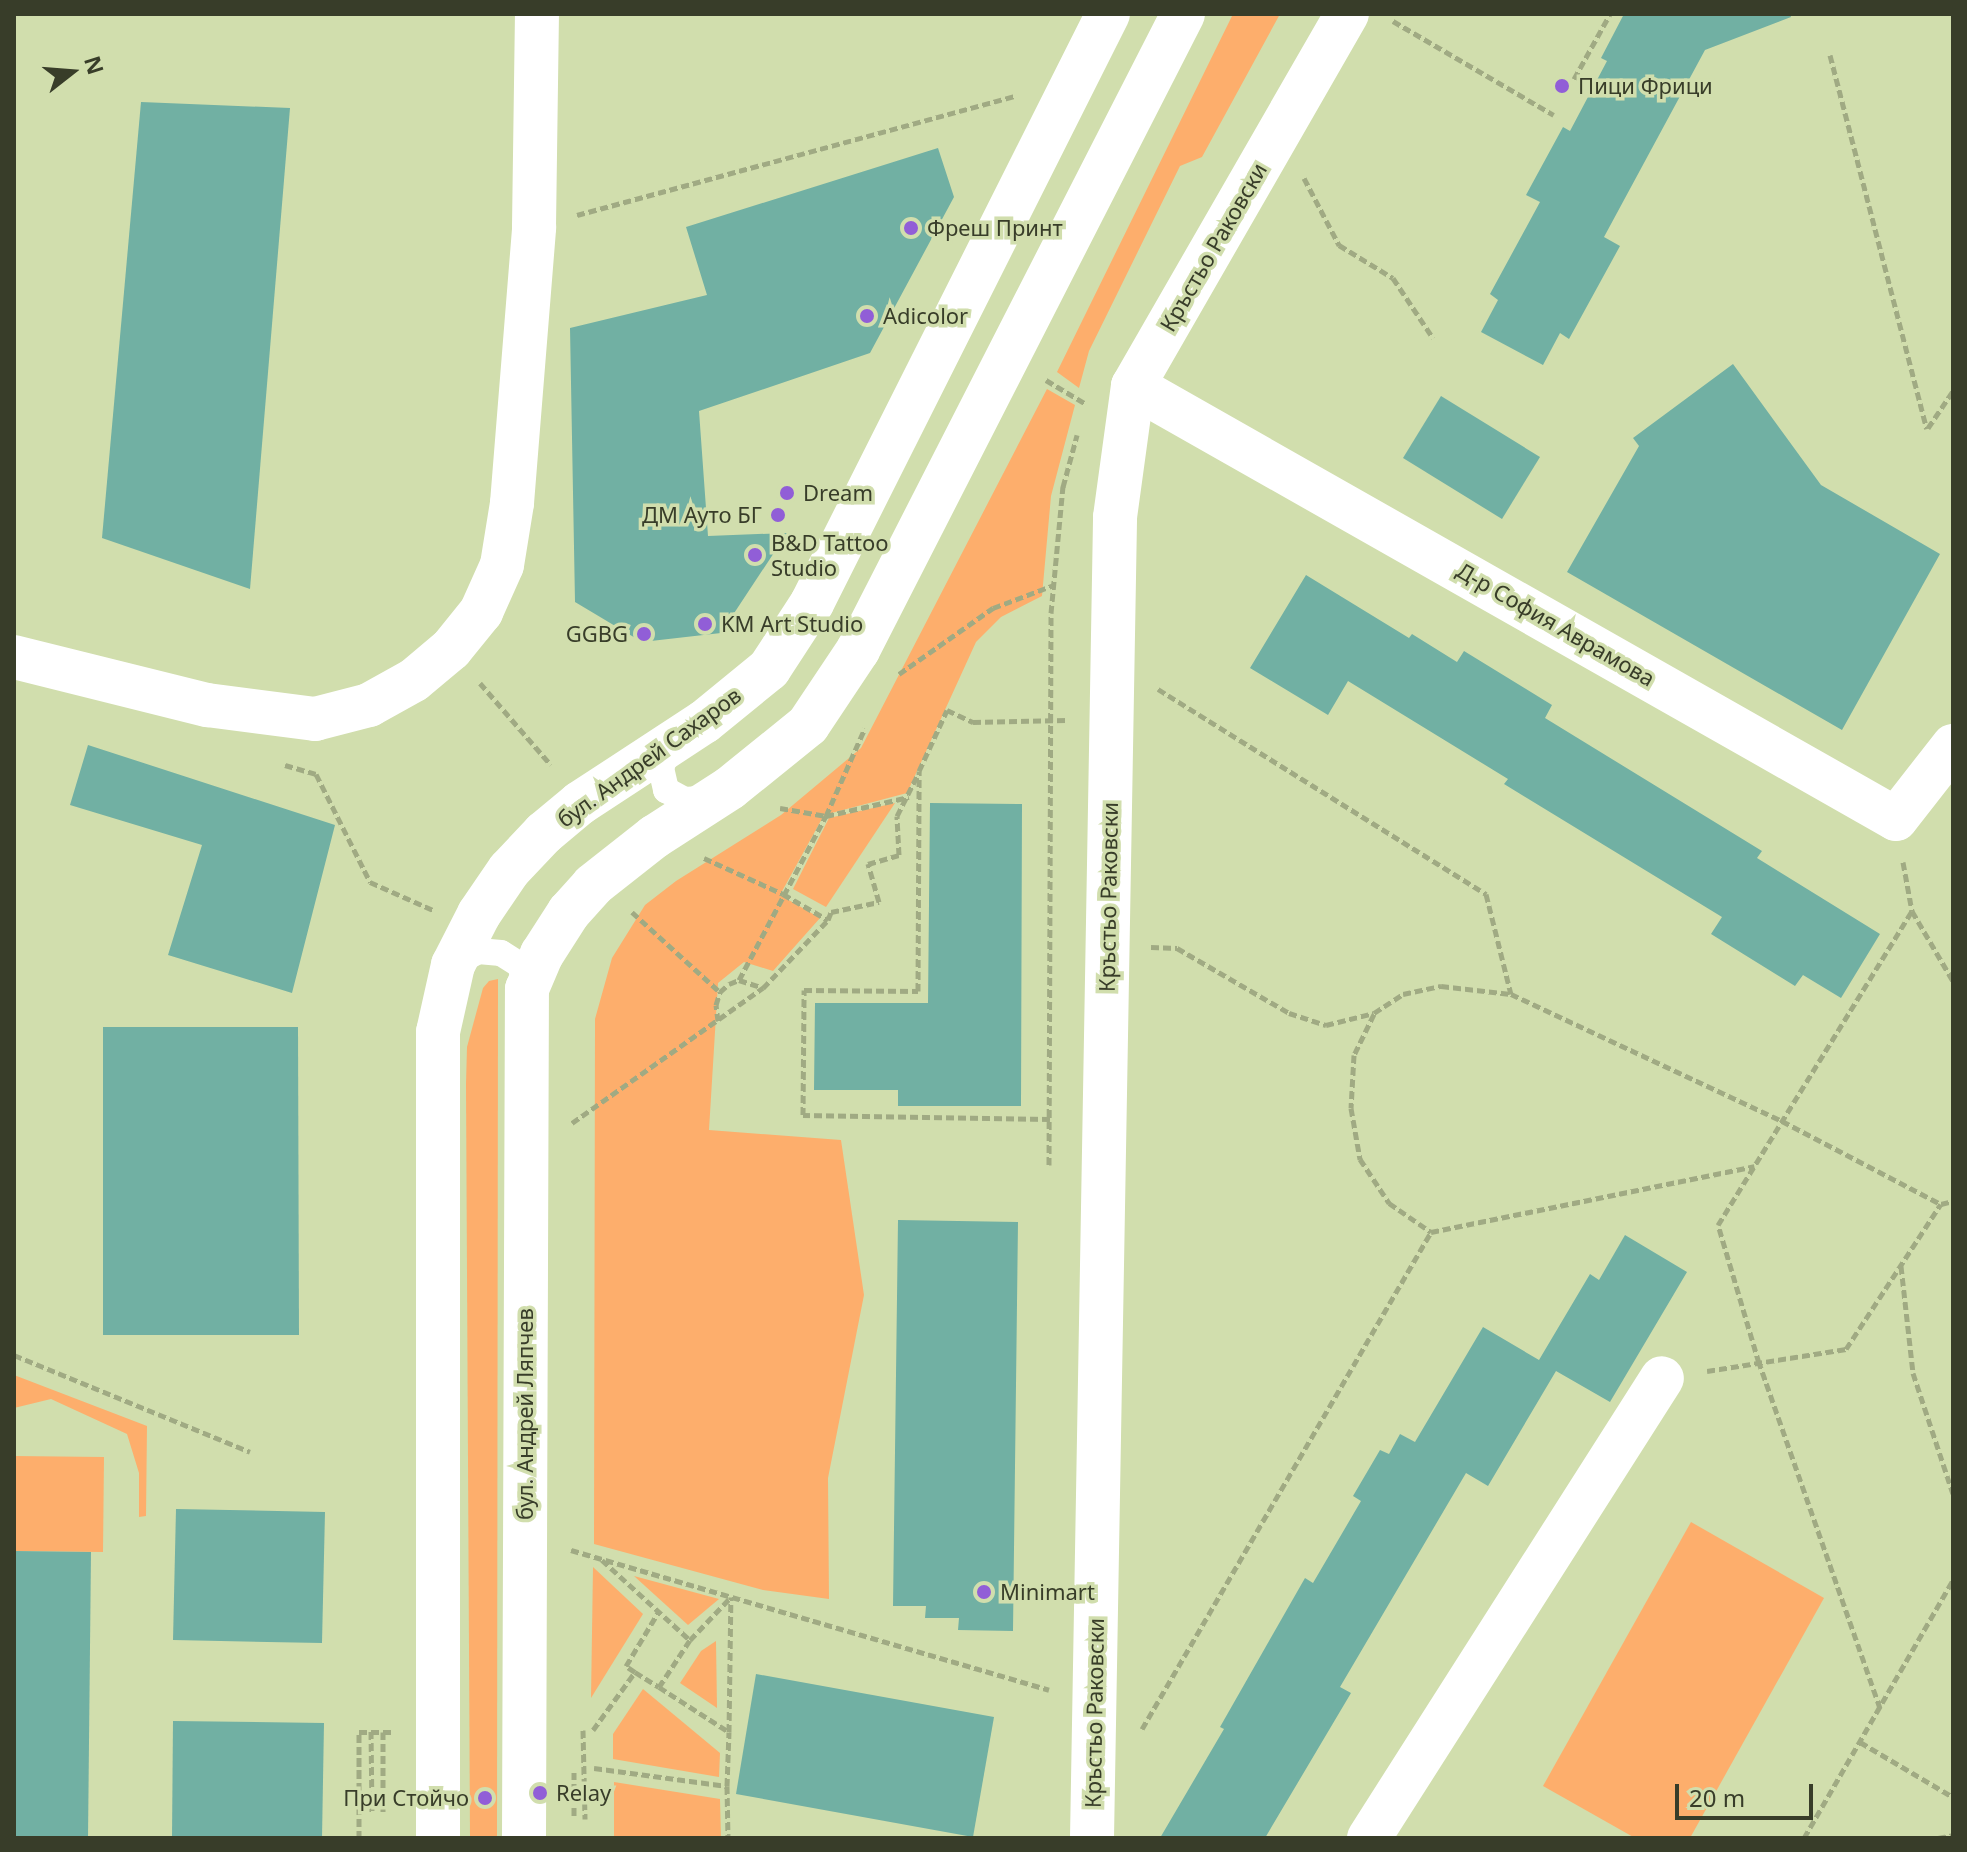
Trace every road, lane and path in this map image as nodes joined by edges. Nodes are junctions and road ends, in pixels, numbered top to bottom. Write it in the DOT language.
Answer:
graph roads {
  1 [pos="537,14"];
  2 [pos="1108,14"];
  3 [pos="1183,14"];
  4 [pos="1347,14"];
  5 [pos="1381,14"];
  6 [pos="1610,14"];
  7 [pos="1830,55"];
  8 [pos="1574,79"];
  9 [pos="1022,94"];
  10 [pos="1554,115"];
  11 [pos="1279,132"];
  12 [pos="534,227"];
  13 [pos="1433,338"];
  14 [pos="1133,386"];
  15 [pos="1088,390"];
  16 [pos="1953,391"];
  17 [pos="1082,417"];
  18 [pos="1078,431"];
  19 [pos="1054,585"];
  20 [pos="451,649"];
  21 [pos="14,657"];
  22 [pos="1113,661"];
  23 [pos="889,681"];
  24 [pos="871,717"];
  25 [pos="1112,719"];
  26 [pos="1051,720"];
  27 [pos="671,744"];
  28 [pos="1953,746"];
  29 [pos="279,764"];
  30 [pos="551,765"];
  31 [pos="919,771"];
  32 [pos="909,797"];
  33 [pos="714,798"];
  34 [pos="779,807"];
  35 [pos="826,816"];
  36 [pos="1896,819"];
  37 [pos="697,855"];
  38 [pos="783,894"];
  39 [pos="622,904"];
  40 [pos="1912,911"];
  41 [pos="438,912"];
  42 [pos="828,920"];
  43 [pos="1108,946"];
  44 [pos="453,965"];
  45 [pos="739,980"];
  46 [pos="1953,981"];
  47 [pos="763,988"];
  48 [pos="527,989"];
  49 [pos="720,992"];
  50 [pos="1511,994"];
  51 [pos="1374,1013"];
  52 [pos="718,1021"];
  53 [pos="1050,1119"];
  54 [pos="1782,1121"];
  55 [pos="562,1129"];
  56 [pos="1049,1165"];
  57 [pos="1754,1166"];
  58 [pos="1953,1201"];
  59 [pos="1941,1204"];
  60 [pos="1431,1232"];
  61 [pos="1901,1265"];
  62 [pos="14,1355"];
  63 [pos="1759,1363"];
  64 [pos="1662,1378"];
  65 [pos="250,1452"];
  66 [pos="1953,1494"];
  67 [pos="562,1548"];
  68 [pos="601,1559"];
  69 [pos="1953,1580"];
  70 [pos="731,1597"];
  71 [pos="659,1611"];
  72 [pos="690,1640"];
  73 [pos="635,1672"];
  74 [pos="659,1687"];
  75 [pos="1094,1703"];
  76 [pos="1880,1708"];
  77 [pos="583,1730"];
  78 [pos="593,1730"];
  79 [pos="371,1731"];
  80 [pos="383,1731"];
  81 [pos="398,1732"];
  82 [pos="729,1732"];
  83 [pos="1140,1733"];
  84 [pos="1860,1742"];
  85 [pos="594,1768"];
  86 [pos="727,1786"];
  87 [pos="1953,1797"];
  88 [pos="372,1814"];
  89 [pos="383,1815"];
  90 [pos="585,1819"];
  91 [pos="1953,1835"];
  92 [pos="359,1838"];
  93 [pos="438,1838"];
  94 [pos="524,1838"];
  95 [pos="728,1838"];
  96 [pos="1092,1838"];
  97 [pos="1369,1838"];
  98 [pos="1804,1838"];
  99 [pos="1938,1838"];
  1 -- 12 [label="street"];
  2 -- 27 [label="street, бул. Андрей Сахаров"];
  3 -- 33 [label="street"];
  4 -- 11 [label="street, Кръстьо Раковски"];
  5 -- 10 [label="path"];
  6 -- 8 [label="path"];
  7 -- 16 [label="path"];
  9 -- 12 [label="path"];
  11 -- 13 [label="path"];
  11 -- 14 [label="street, Кръстьо Раковски"];
  12 -- 20 [label="street"];
  14 -- 22 [label="street, Кръстьо Раковски"];
  14 -- 36 [label="street, Д-р София Аврамова"];
  15 -- 17 [label="path"];
  18 -- 19 [label="path"];
  19 -- 23 [label="path"];
  19 -- 26 [label="path"];
  20 -- 21 [label="street"];
  20 -- 30 [label="path"];
  22 -- 25 [label="street, Кръстьо Раковски"];
  22 -- 50 [label="path"];
  24 -- 35 [label="path"];
  25 -- 26 [label="path"];
  25 -- 43 [label="street, Кръстьо Раковски"];
  26 -- 31 [label="path"];
  26 -- 53 [label="path"];
  27 -- 33 [label="lane"];
  27 -- 44 [label="street, бул. Андрей Сахаров"];
  28 -- 36 [label="street"];
  29 -- 41 [label="path"];
  31 -- 32 [label="path"];
  31 -- 53 [label="path"];
  32 -- 35 [label="path"];
  32 -- 42 [label="path"];
  33 -- 48 [label="street"];
  34 -- 35 [label="path"];
  35 -- 38 [label="path"];
  36 -- 40 [label="path"];
  37 -- 38 [label="path"];
  38 -- 42 [label="path"];
  38 -- 45 [label="path"];
  39 -- 49 [label="path"];
  40 -- 46 [label="path"];
  40 -- 54 [label="path"];
  42 -- 47 [label="path"];
  43 -- 51 [label="path"];
  43 -- 75 [label="street, Кръстьо Раковски"];
  44 -- 48 [label="lane"];
  44 -- 93 [label="street, бул. Андрей Сахаров"];
  45 -- 47 [label="path"];
  45 -- 49 [label="path"];
  47 -- 52 [label="path"];
  48 -- 94 [label="street, бул. Андрей Ляпчев"];
  49 -- 52 [label="path"];
  50 -- 51 [label="path"];
  50 -- 54 [label="path"];
  51 -- 60 [label="path"];
  52 -- 55 [label="path"];
  53 -- 56 [label="path"];
  54 -- 57 [label="path"];
  54 -- 59 [label="path"];
  57 -- 60 [label="path"];
  57 -- 63 [label="path"];
  58 -- 59 [label="path"];
  59 -- 61 [label="path"];
  60 -- 83 [label="path"];
  61 -- 63 [label="path"];
  61 -- 66 [label="path"];
  62 -- 65 [label="path"];
  63 -- 64 [label="path"];
  63 -- 76 [label="path"];
  64 -- 97 [label="street"];
  67 -- 68 [label="path"];
  68 -- 70 [label="path"];
  68 -- 71 [label="path"];
  69 -- 76 [label="path"];
  70 -- 72 [label="path"];
  70 -- 75 [label="path"];
  70 -- 82 [label="path"];
  71 -- 72 [label="path"];
  71 -- 73 [label="path"];
  72 -- 74 [label="path"];
  73 -- 74 [label="path"];
  73 -- 78 [label="path"];
  74 -- 82 [label="path"];
  75 -- 96 [label="street, Кръстьо Раковски"];
  76 -- 84 [label="path"];
  77 -- 90 [label="path"];
  79 -- 80 [label="path"];
  79 -- 88 [label="path"];
  79 -- 92 [label="path"];
  80 -- 81 [label="path"];
  80 -- 89 [label="path"];
  82 -- 86 [label="path"];
  84 -- 87 [label="path"];
  84 -- 98 [label="path"];
  85 -- 86 [label="path"];
  86 -- 95 [label="path"];
  91 -- 99 [label="path"];
}
